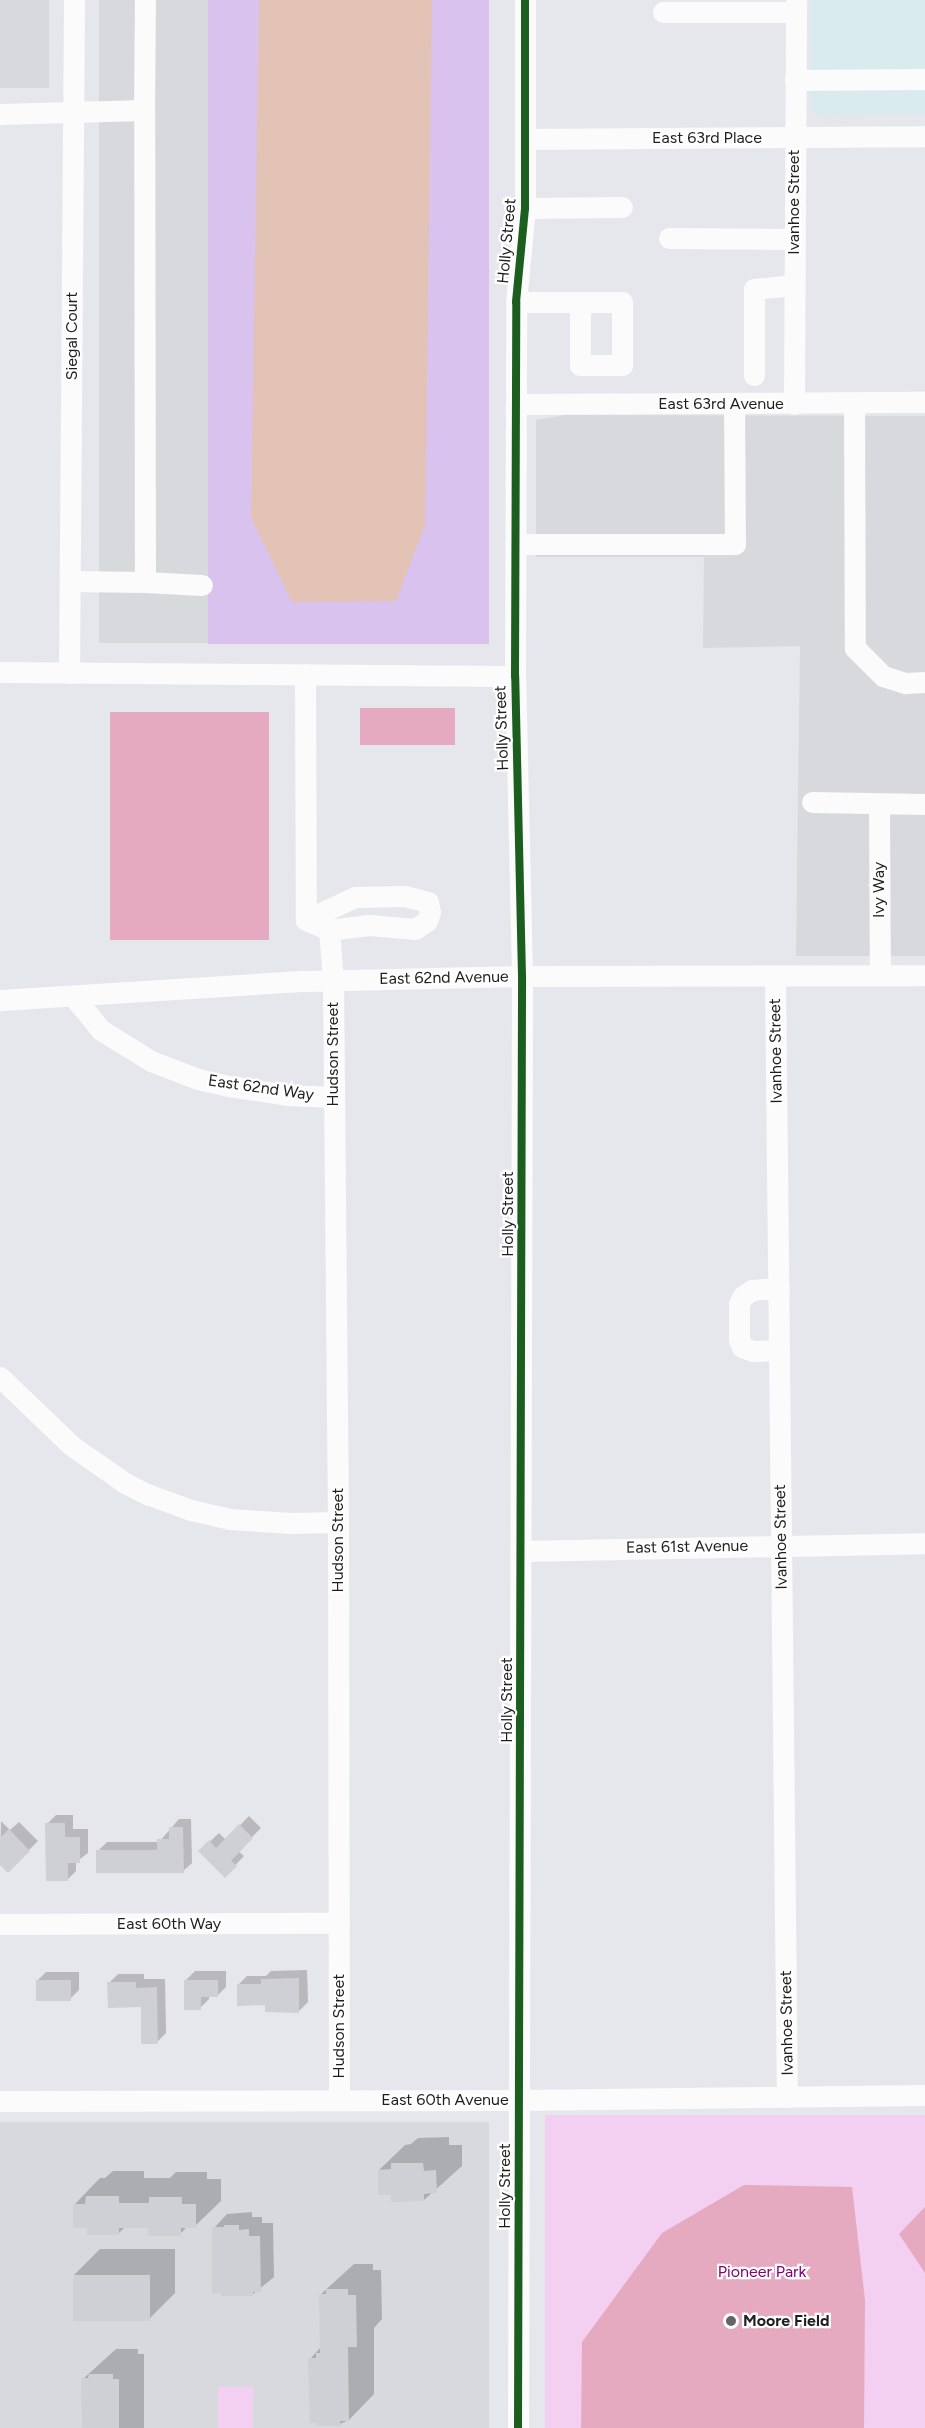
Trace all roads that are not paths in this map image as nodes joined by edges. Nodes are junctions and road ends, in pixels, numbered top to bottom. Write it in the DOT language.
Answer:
graph roads {
  1 [pos="74,0"];
  2 [pos="145,0"];
  3 [pos="525,0"];
  4 [pos="796,6"];
  5 [pos="663,12"];
  6 [pos="925,79"];
  7 [pos="795,80"];
  8 [pos="144,110"];
  9 [pos="0,114"];
  10 [pos="73,114"];
  11 [pos="925,136"];
  12 [pos="794,138"];
  13 [pos="525,139"];
  14 [pos="621,207"];
  15 [pos="525,208"];
  16 [pos="669,238"];
  17 [pos="794,239"];
  18 [pos="794,285"];
  19 [pos="516,302"];
  20 [pos="579,302"];
  21 [pos="754,375"];
  22 [pos="925,402"];
  23 [pos="854,403"];
  24 [pos="517,404"];
  25 [pos="734,404"];
  26 [pos="794,404"];
  27 [pos="516,544"];
  28 [pos="70,581"];
  29 [pos="145,582"];
  30 [pos="202,585"];
  31 [pos="0,672"];
  32 [pos="69,673"];
  33 [pos="304,674"];
  34 [pos="515,676"];
  35 [pos="925,682"];
  36 [pos="812,802"];
  37 [pos="879,804"];
  38 [pos="925,804"];
  39 [pos="306,920"];
  40 [pos="329,930"];
  41 [pos="879,975"];
  42 [pos="925,975"];
  43 [pos="522,976"];
  44 [pos="775,977"];
  45 [pos="333,980"];
  46 [pos="73,996"];
  47 [pos="0,1000"];
  48 [pos="333,1097"];
  49 [pos="778,1288"];
  50 [pos="779,1350"];
  51 [pos="0,1377"];
  52 [pos="338,1522"];
  53 [pos="925,1543"];
  54 [pos="782,1545"];
  55 [pos="521,1551"];
  56 [pos="339,1923"];
  57 [pos="0,1924"];
  58 [pos="925,2095"];
  59 [pos="787,2097"];
  60 [pos="339,2100"];
  61 [pos="519,2100"];
  62 [pos="0,2101"];
  63 [pos="518,2428"];
  1 -- 10 [label="street, Siegal Court"];
  2 -- 8 [label="street"];
  3 -- 13 [label="street, Holly Street"];
  4 -- 5 [label="street"];
  4 -- 7 [label="street, Ivanhoe Street"];
  6 -- 7 [label="street"];
  7 -- 12 [label="street, Ivanhoe Street"];
  8 -- 10 [label="street"];
  8 -- 29 [label="street"];
  9 -- 10 [label="street"];
  10 -- 28 [label="street, Siegal Court"];
  11 -- 12 [label="street, East 63rd Place"];
  12 -- 13 [label="street, East 63rd Place"];
  12 -- 17 [label="street, Ivanhoe Street"];
  13 -- 15 [label="street, Holly Street"];
  14 -- 15 [label="street"];
  15 -- 19 [label="street, Holly Street"];
  16 -- 17 [label="street"];
  17 -- 18 [label="street, Ivanhoe Street"];
  18 -- 21 [label="street"];
  18 -- 26 [label="street, Ivanhoe Street"];
  19 -- 20 [label="street"];
  19 -- 24 [label="street, Holly Street"];
  22 -- 23 [label="street, East 63rd Avenue"];
  23 -- 26 [label="street, East 63rd Avenue"];
  23 -- 35 [label="street"];
  24 -- 25 [label="street, East 63rd Avenue"];
  24 -- 27 [label="street, Holly Street"];
  25 -- 26 [label="street, East 63rd Avenue"];
  25 -- 27 [label="street"];
  27 -- 34 [label="street, Holly Street"];
  28 -- 29 [label="street"];
  28 -- 32 [label="street, Siegal Court"];
  29 -- 30 [label="street"];
  31 -- 32 [label="street"];
  32 -- 33 [label="street"];
  33 -- 34 [label="street"];
  33 -- 39 [label="street"];
  34 -- 43 [label="street, Holly Street"];
  36 -- 37 [label="street"];
  37 -- 38 [label="street"];
  37 -- 41 [label="street, Ivy Way"];
  39 -- 40 [label="street"];
  39 -- 40 [label="street"];
  40 -- 45 [label="street, Hudson Street"];
  41 -- 42 [label="street, East 62nd Avenue"];
  41 -- 44 [label="street, East 62nd Avenue"];
  43 -- 44 [label="street, East 62nd Avenue"];
  43 -- 45 [label="street, East 62nd Avenue"];
  43 -- 55 [label="street, Holly Street"];
  44 -- 49 [label="street, Ivanhoe Street"];
  45 -- 46 [label="street, East 62nd Avenue"];
  45 -- 48 [label="street, Hudson Street"];
  46 -- 47 [label="street, East 62nd Avenue"];
  46 -- 48 [label="street, East 62nd Way"];
  48 -- 52 [label="street, Hudson Street"];
  49 -- 50 [label="street, Ivanhoe Street"];
  49 -- 50 [label="street"];
  50 -- 54 [label="street, Ivanhoe Street"];
  51 -- 52 [label="street"];
  52 -- 56 [label="street, Hudson Street"];
  53 -- 54 [label="street, East 61st Avenue"];
  54 -- 55 [label="street, East 61st Avenue"];
  54 -- 59 [label="street, Ivanhoe Street"];
  55 -- 61 [label="street, Holly Street"];
  56 -- 57 [label="street, East 60th Way"];
  56 -- 60 [label="street, Hudson Street"];
  58 -- 59 [label="street, East 60th Avenue"];
  59 -- 61 [label="street, East 60th Avenue"];
  60 -- 61 [label="street, East 60th Avenue"];
  60 -- 62 [label="street, East 60th Avenue"];
  61 -- 63 [label="street, Holly Street"];
}
